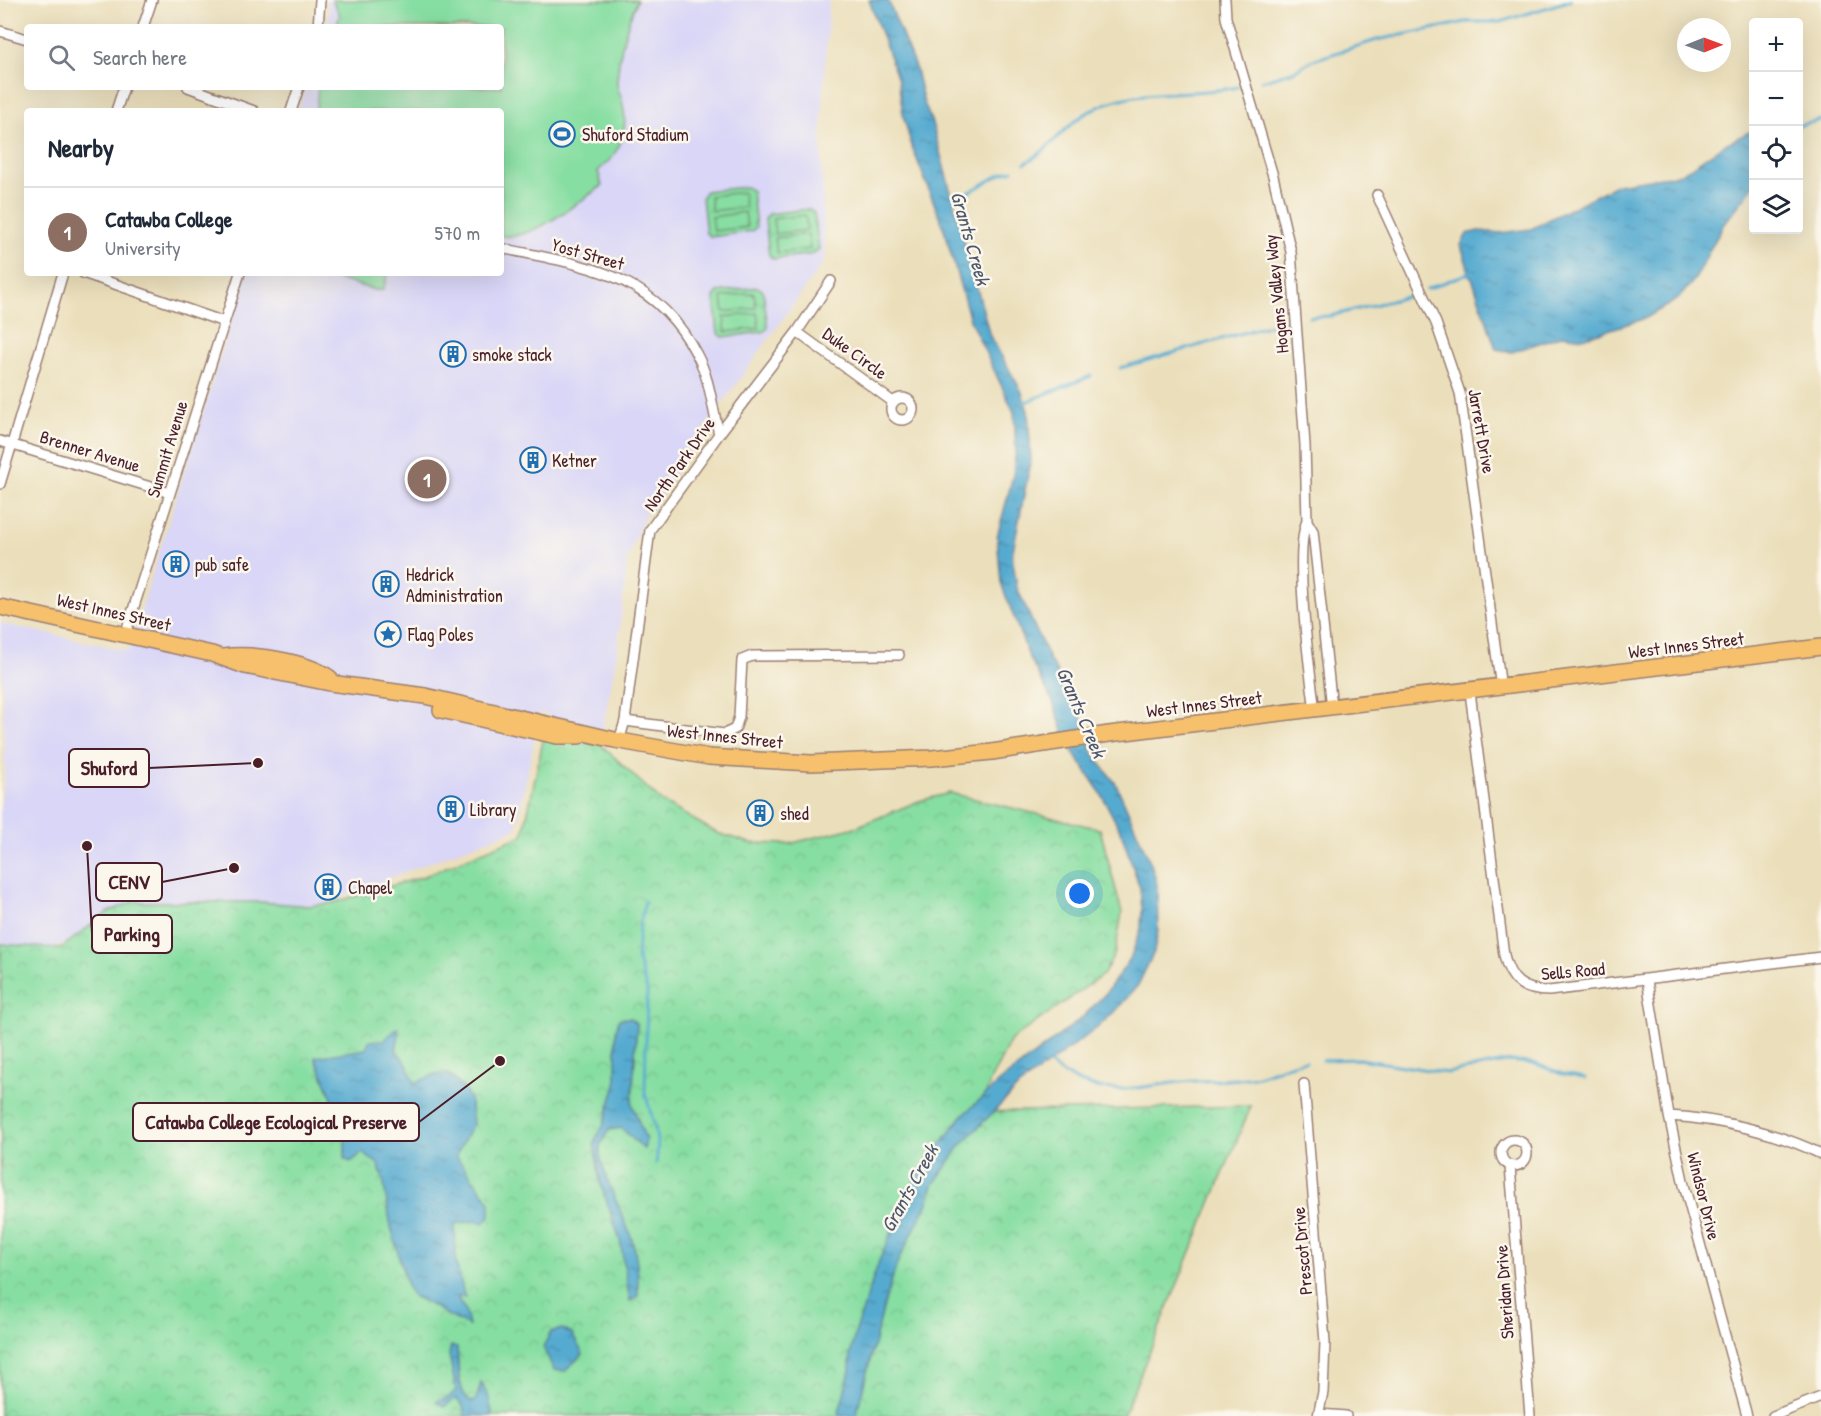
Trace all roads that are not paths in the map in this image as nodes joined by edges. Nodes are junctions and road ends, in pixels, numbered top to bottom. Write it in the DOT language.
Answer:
graph roads {
  1 [pos="152,0"];
  2 [pos="320,0"];
  3 [pos="1225,0"];
  4 [pos="144,24"];
  5 [pos="318,24"];
  6 [pos="0,31"];
  7 [pos="24,38"];
  8 [pos="123,90"];
  9 [pos="196,90"];
  10 [pos="298,90"];
  11 [pos="117,108"];
  12 [pos="246,108"];
  13 [pos="292,108"];
  14 [pos="1377,195"];
  15 [pos="504,249"];
  16 [pos="62,276"];
  17 [pos="92,276"];
  18 [pos="239,276"];
  19 [pos="831,281"];
  20 [pos="224,322"];
  21 [pos="797,332"];
  22 [pos="893,402"];
  23 [pos="719,434"];
  24 [pos="0,441"];
  25 [pos="12,445"];
  26 [pos="0,484"];
  27 [pos="170,493"];
  28 [pos="1307,521"];
  29 [pos="0,607"];
  30 [pos="126,635"];
  31 [pos="1323,643"];
  32 [pos="1308,645"];
  33 [pos="1821,648"];
  34 [pos="899,655"];
  35 [pos="1501,688"];
  36 [pos="1470,692"];
  37 [pos="1332,708"];
  38 [pos="1315,711"];
  39 [pos="625,721"];
  40 [pos="619,741"];
  41 [pos="1821,957"];
  42 [pos="1647,980"];
  43 [pos="1304,1084"];
  44 [pos="1669,1116"];
  45 [pos="1821,1154"];
  46 [pos="1510,1166"];
  47 [pos="1821,1397"];
  48 [pos="1318,1415"];
  49 [pos="1346,1416"];
  50 [pos="1530,1416"];
  51 [pos="1747,1416"];
  52 [pos="1773,1416"];
  1 -- 4 [label="street"];
  2 -- 5 [label="street"];
  3 -- 28 [label="street, Hogans Valley Way"];
  6 -- 7 [label="street"];
  8 -- 11 [label="street"];
  9 -- 12 [label="street"];
  10 -- 13 [label="street"];
  14 -- 35 [label="street, Jarrett Drive"];
  15 -- 23 [label="street, Yost Street"];
  16 -- 25 [label="street"];
  17 -- 20 [label="street"];
  18 -- 20 [label="street, Summit Avenue"];
  19 -- 21 [label="street, North Park Drive"];
  20 -- 27 [label="street, Summit Avenue"];
  21 -- 22 [label="street, Duke Circle"];
  21 -- 23 [label="street, North Park Drive"];
  23 -- 39 [label="street, North Park Drive"];
  24 -- 25 [label="street, Brenner Avenue"];
  25 -- 26 [label="street"];
  25 -- 27 [label="street, Brenner Avenue"];
  27 -- 30 [label="street, Summit Avenue"];
  28 -- 31 [label="street, Hogans Valley Way"];
  28 -- 32 [label="street, Hogans Valley Way"];
  29 -- 30 [label="main road, West Innes Street"];
  30 -- 40 [label="main road, West Innes Street"];
  31 -- 32 [label="street"];
  31 -- 37 [label="street, Hogans Valley Way"];
  32 -- 38 [label="street, Hogans Valley Way"];
  33 -- 35 [label="main road, West Innes Street"];
  34 -- 39 [label="street"];
  35 -- 36 [label="main road, West Innes Street"];
  36 -- 37 [label="main road, West Innes Street"];
  36 -- 42 [label="street, Sells Road"];
  37 -- 38 [label="main road, West Innes Street"];
  38 -- 40 [label="main road, West Innes Street"];
  39 -- 40 [label="street, North Park Drive"];
  41 -- 42 [label="street, Sells Road"];
  42 -- 44 [label="street, Windsor Drive"];
  43 -- 48 [label="street, Prescot Drive"];
  44 -- 45 [label="street"];
  44 -- 51 [label="street, Windsor Drive"];
  46 -- 50 [label="street, Sheridan Drive"];
  47 -- 52 [label="street"];
  48 -- 49 [label="street"];
}
